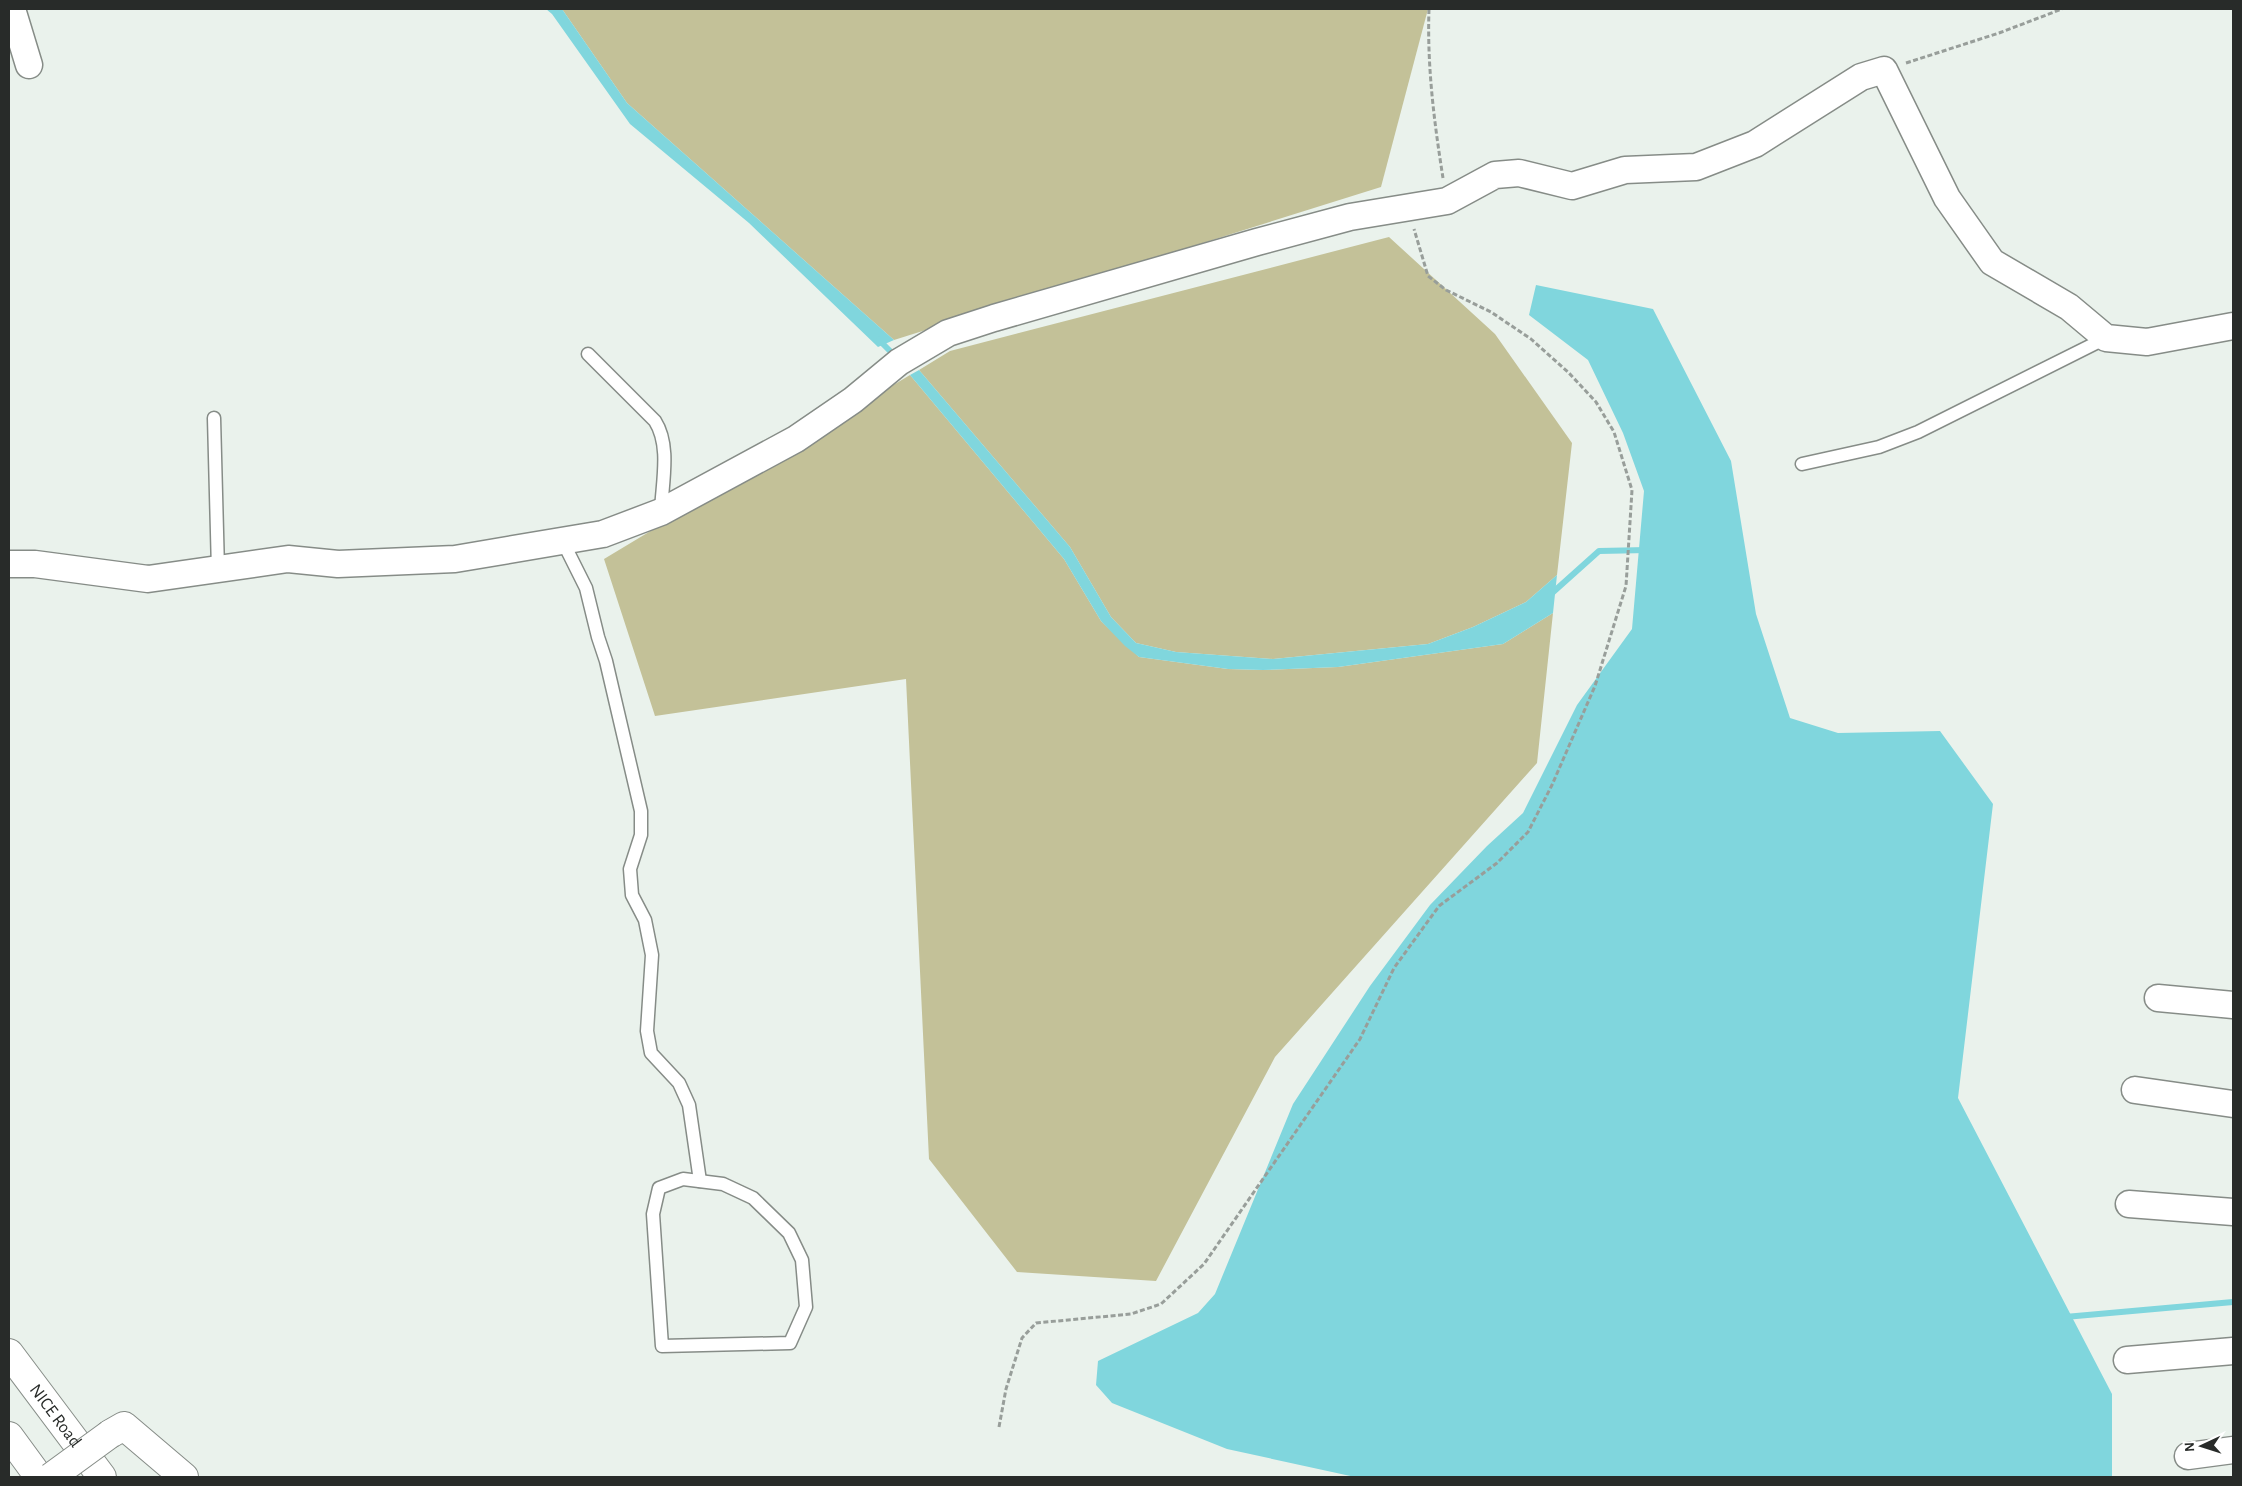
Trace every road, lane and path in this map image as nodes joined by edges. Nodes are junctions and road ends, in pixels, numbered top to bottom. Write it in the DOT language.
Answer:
graph roads {
  1 [pos="12,9"];
  2 [pos="1429,9"];
  3 [pos="2062,9"];
  4 [pos="29,65"];
  5 [pos="1884,70"];
  6 [pos="1447,201"];
  7 [pos="1402,217"];
  8 [pos="2233,326"];
  9 [pos="2106,338"];
  10 [pos="588,354"];
  11 [pos="214,418"];
  12 [pos="1802,464"];
  13 [pos="661,512"];
  14 [pos="563,542"];
  15 [pos="9,564"];
  16 [pos="218,570"];
  17 [pos="2158,998"];
  18 [pos="2233,1005"];
  19 [pos="2135,1090"];
  20 [pos="2233,1104"];
  21 [pos="700,1181"];
  22 [pos="2129,1204"];
  23 [pos="2233,1212"];
  24 [pos="2233,1351"];
  25 [pos="9,1353"];
  26 [pos="2127,1360"];
  27 [pos="999,1428"];
  28 [pos="9,1436"];
  29 [pos="2233,1450"];
  30 [pos="2188,1456"];
  31 [pos="39,1477"];
  32 [pos="51,1477"];
  33 [pos="102,1477"];
  34 [pos="184,1477"];
  1 -- 4 [label="street"];
  2 -- 6 [label="path"];
  3 -- 5 [label="path"];
  5 -- 6 [label="street"];
  5 -- 9 [label="street"];
  6 -- 7 [label="street"];
  7 -- 13 [label="street"];
  7 -- 27 [label="path"];
  8 -- 9 [label="street"];
  9 -- 12 [label="lane"];
  10 -- 13 [label="lane"];
  11 -- 16 [label="lane"];
  13 -- 14 [label="street"];
  14 -- 16 [label="street"];
  14 -- 21 [label="lane"];
  15 -- 16 [label="street"];
  17 -- 18 [label="street"];
  19 -- 20 [label="street"];
  21 -- 21 [label="lane"];
  22 -- 23 [label="street"];
  24 -- 26 [label="street"];
  25 -- 33 [label="main road, NICE Road"];
  28 -- 31 [label="main road"];
  29 -- 30 [label="street"];
  32 -- 34 [label="main road, bridge"];
}
